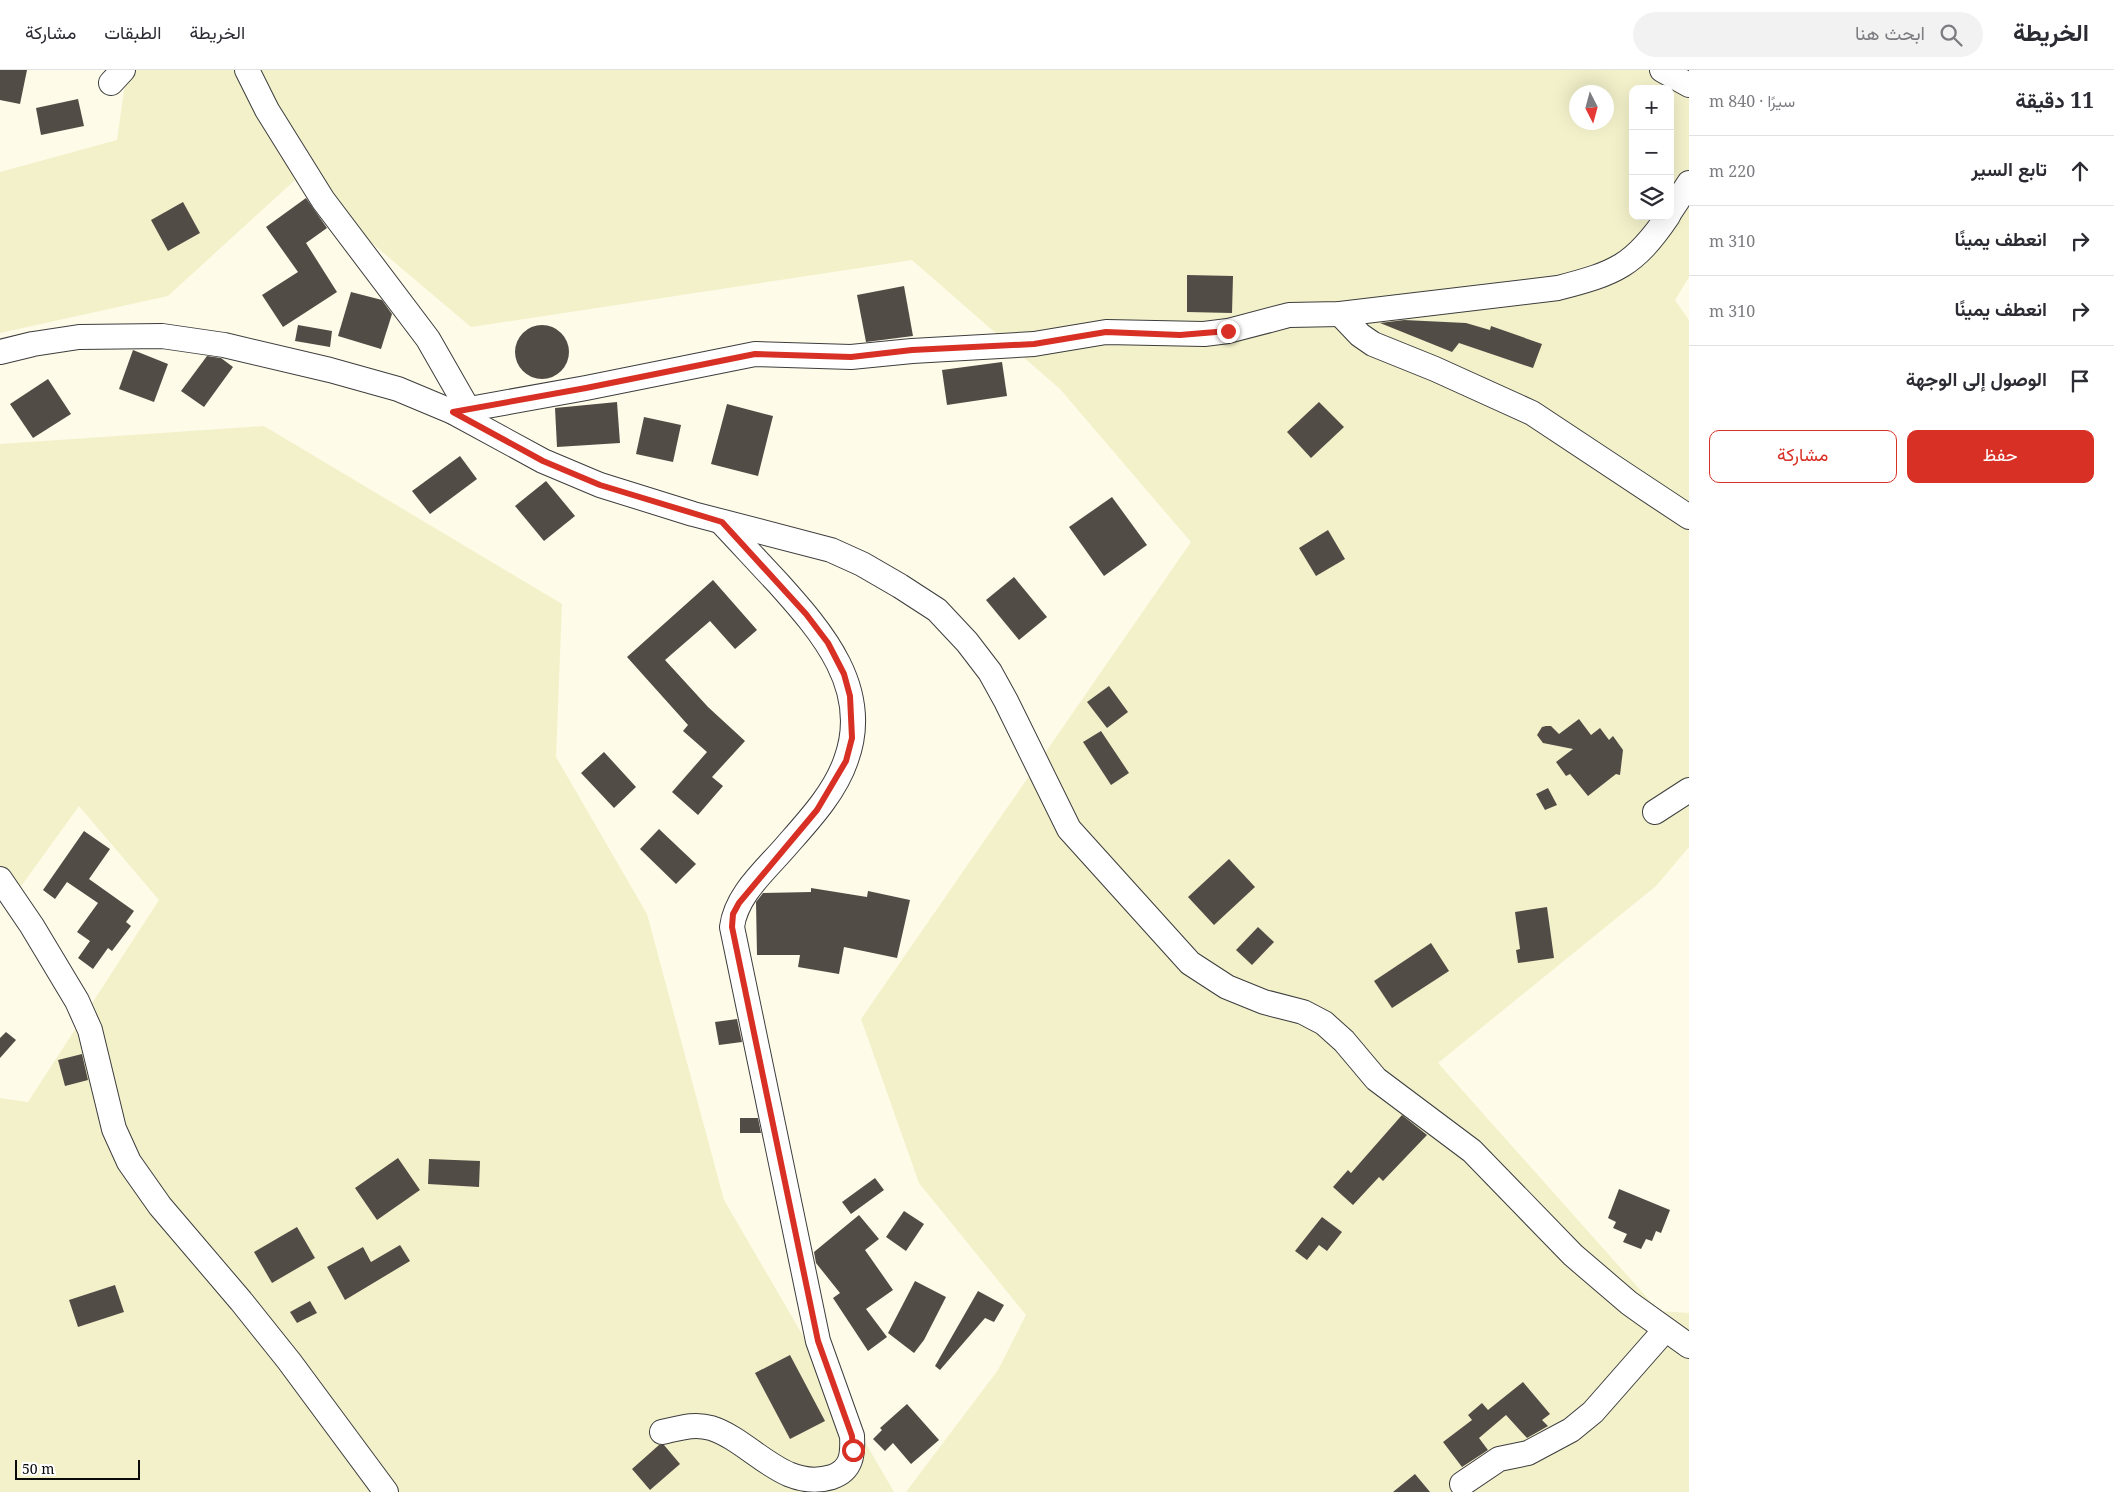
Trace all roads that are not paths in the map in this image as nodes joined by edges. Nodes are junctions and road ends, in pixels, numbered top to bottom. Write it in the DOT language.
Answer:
graph roads {
  1 [pos="247,70"];
  2 [pos="1662,70"];
  3 [pos="1689,85"];
  4 [pos="1689,183"];
  5 [pos="1674,206"];
  6 [pos="1665,220"];
  7 [pos="1340,314"];
  8 [pos="0,352"];
  9 [pos="460,411"];
  10 [pos="1689,517"];
  11 [pos="722,522"];
  12 [pos="1689,790"];
  13 [pos="1655,812"];
  14 [pos="0,879"];
  15 [pos="1665,1330"];
  16 [pos="1688,1344"];
  17 [pos="662,1432"];
  18 [pos="1462,1484"];
  19 [pos="386,1492"];
  1 -- 9 [label="street"];
  2 -- 3 [label="street"];
  4 -- 5 [label="street"];
  6 -- 7 [label="street"];
  7 -- 9 [label="street"];
  7 -- 10 [label="street"];
  8 -- 9 [label="street"];
  9 -- 11 [label="street"];
  11 -- 15 [label="street"];
  11 -- 17 [label="street"];
  12 -- 13 [label="street"];
  14 -- 19 [label="street"];
  15 -- 16 [label="street"];
  15 -- 18 [label="street"];
}
